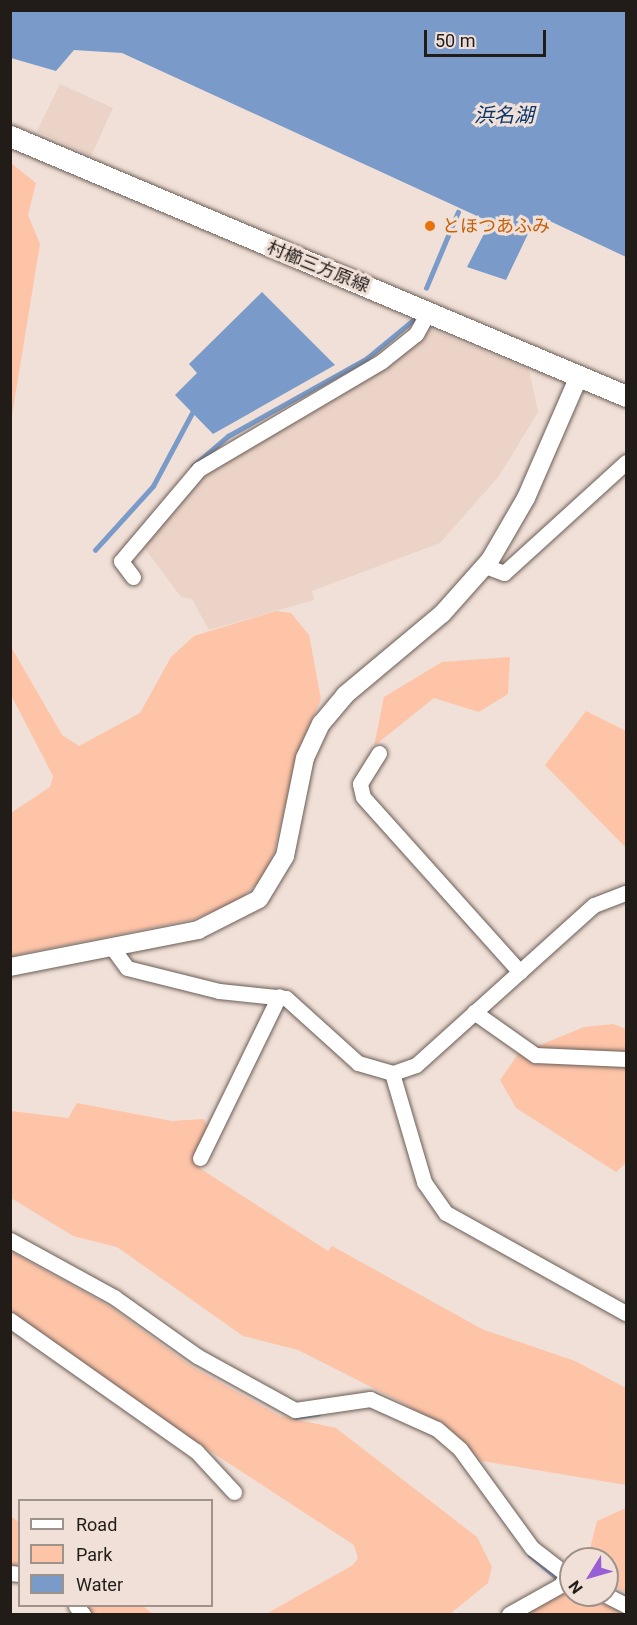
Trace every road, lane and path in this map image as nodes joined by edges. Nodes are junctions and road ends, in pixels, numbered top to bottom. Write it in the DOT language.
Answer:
graph roads {
  1 [pos="10,136"];
  2 [pos="428,312"];
  3 [pos="579,376"];
  4 [pos="627,396"];
  5 [pos="627,462"];
  6 [pos="485,566"];
  7 [pos="133,576"];
  8 [pos="379,753"];
  9 [pos="627,892"];
  10 [pos="114,950"];
  11 [pos="10,967"];
  12 [pos="520,972"];
  13 [pos="279,996"];
  14 [pos="474,1012"];
  15 [pos="627,1059"];
  16 [pos="392,1073"];
  17 [pos="200,1158"];
  18 [pos="10,1240"];
  19 [pos="627,1313"];
  20 [pos="10,1320"];
  21 [pos="234,1492"];
  22 [pos="559,1570"];
  23 [pos="559,1586"];
  24 [pos="509,1614"];
  1 -- 2 [label="main road, 村櫛三方原線"];
  2 -- 3 [label="main road, 村櫛三方原線"];
  2 -- 7 [label="street"];
  3 -- 4 [label="main road, 村櫛三方原線"];
  3 -- 6 [label="street"];
  5 -- 6 [label="street"];
  6 -- 10 [label="street"];
  8 -- 12 [label="street"];
  9 -- 12 [label="street"];
  10 -- 11 [label="street"];
  10 -- 13 [label="street"];
  12 -- 14 [label="street"];
  13 -- 16 [label="street"];
  13 -- 17 [label="street"];
  14 -- 15 [label="street"];
  14 -- 16 [label="street"];
  16 -- 19 [label="street"];
  18 -- 22 [label="street"];
  20 -- 21 [label="street"];
  23 -- 24 [label="street"];
}
